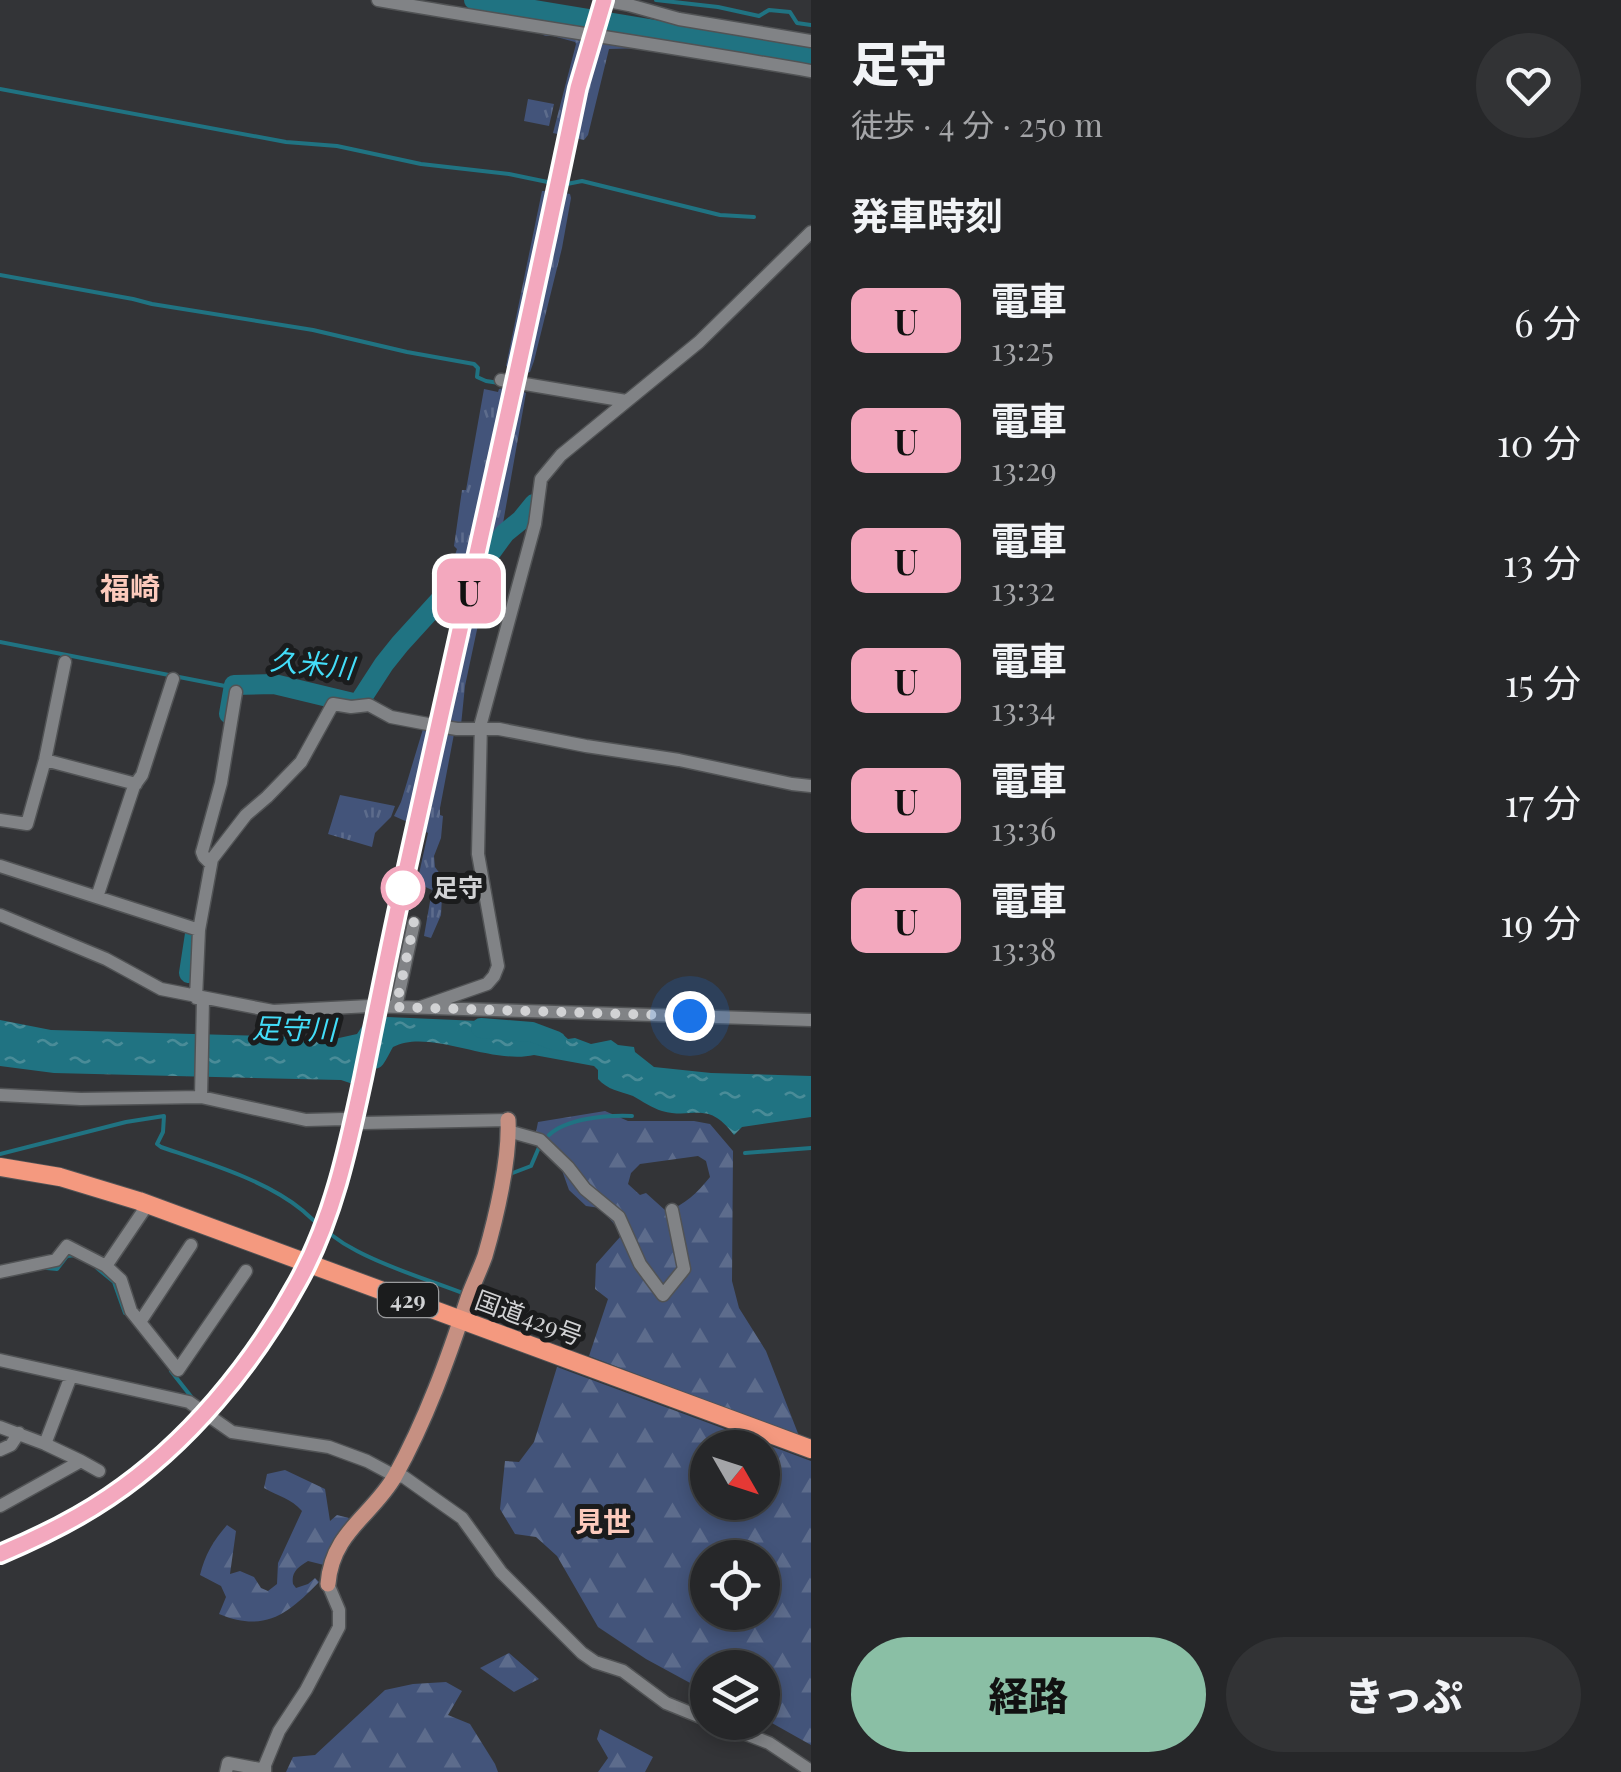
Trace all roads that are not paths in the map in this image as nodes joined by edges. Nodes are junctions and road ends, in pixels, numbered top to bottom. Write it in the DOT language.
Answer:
graph roads {
  1 [pos="378,0"];
  2 [pos="603,0"];
  3 [pos="404,2"];
  4 [pos="811,41"];
  5 [pos="811,71"];
  6 [pos="811,232"];
  7 [pos="501,380"];
  8 [pos="626,401"];
  9 [pos="65,662"];
  10 [pos="174,679"];
  11 [pos="236,692"];
  12 [pos="481,729"];
  13 [pos="45,760"];
  14 [pos="136,784"];
  15 [pos="811,786"];
  16 [pos="0,821"];
  17 [pos="210,864"];
  18 [pos="0,866"];
  19 [pos="97,897"];
  20 [pos="0,915"];
  21 [pos="414,923"];
  22 [pos="199,930"];
  23 [pos="201,1002"];
  24 [pos="396,1007"];
  25 [pos="421,1007"];
  26 [pos="811,1020"];
  27 [pos="202,1094"];
  28 [pos="0,1095"];
  29 [pos="508,1126"];
  30 [pos="0,1167"];
  31 [pos="148,1204"];
  32 [pos="672,1210"];
  33 [pos="191,1245"];
  34 [pos="106,1266"];
  35 [pos="246,1270"];
  36 [pos="0,1272"];
  37 [pos="462,1320"];
  38 [pos="140,1322"];
  39 [pos="0,1360"];
  40 [pos="71,1376"];
  41 [pos="0,1427"];
  42 [pos="19,1433"];
  43 [pos="45,1444"];
  44 [pos="811,1449"];
  45 [pos="0,1450"];
  46 [pos="81,1461"];
  47 [pos="98,1470"];
  48 [pos="395,1476"];
  49 [pos="0,1506"];
  50 [pos="328,1584"];
  51 [pos="690,1713"];
  52 [pos="762,1740"];
  53 [pos="265,1771"];
  54 [pos="811,1771"];
  55 [pos="226,1772"];
  1 -- 3 [label="street"];
  2 -- 4 [label="street"];
  3 -- 5 [label="street"];
  6 -- 8 [label="street"];
  7 -- 8 [label="street"];
  8 -- 12 [label="street"];
  9 -- 13 [label="street"];
  10 -- 14 [label="street"];
  11 -- 17 [label="street"];
  12 -- 15 [label="street"];
  12 -- 17 [label="street"];
  12 -- 25 [label="street"];
  13 -- 14 [label="street"];
  13 -- 16 [label="street"];
  14 -- 19 [label="street"];
  17 -- 22 [label="street"];
  18 -- 19 [label="street"];
  19 -- 22 [label="street"];
  20 -- 23 [label="street"];
  21 -- 24 [label="street"];
  22 -- 23 [label="street"];
  23 -- 24 [label="street"];
  23 -- 27 [label="street"];
  24 -- 25 [label="street"];
  25 -- 26 [label="street"];
  27 -- 28 [label="street"];
  27 -- 29 [label="street"];
  29 -- 32 [label="street"];
  29 -- 37 [label="main road"];
  30 -- 31 [label="highway, 国道429号 / 429"];
  31 -- 34 [label="street"];
  31 -- 37 [label="highway, 国道429号 / 429"];
  33 -- 38 [label="street"];
  34 -- 36 [label="street"];
  34 -- 38 [label="street"];
  35 -- 38 [label="street"];
  37 -- 44 [label="highway, 国道429号 / 429"];
  37 -- 48 [label="main road"];
  39 -- 40 [label="street"];
  40 -- 43 [label="street"];
  40 -- 48 [label="street"];
  41 -- 42 [label="street"];
  42 -- 43 [label="street"];
  42 -- 45 [label="street"];
  43 -- 46 [label="street"];
  46 -- 47 [label="street"];
  46 -- 49 [label="street"];
  48 -- 50 [label="main road"];
  48 -- 51 [label="street"];
  50 -- 53 [label="street"];
  52 -- 54 [label="street"];
  53 -- 55 [label="street"];
}
